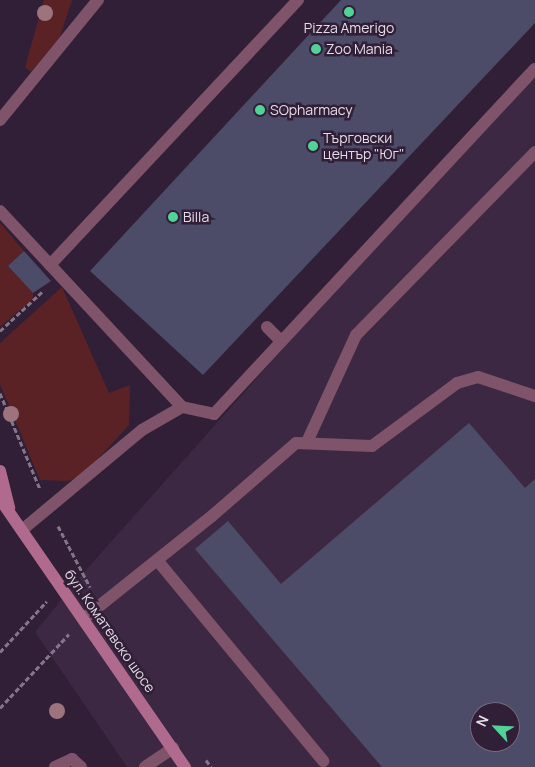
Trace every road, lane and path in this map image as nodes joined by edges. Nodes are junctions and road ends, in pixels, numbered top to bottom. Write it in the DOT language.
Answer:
graph roads {
  1 [pos="98,0"];
  2 [pos="298,0"];
  3 [pos="535,69"];
  4 [pos="0,120"];
  5 [pos="535,152"];
  6 [pos="0,211"];
  7 [pos="50,265"];
  8 [pos="61,274"];
  9 [pos="267,328"];
  10 [pos="0,332"];
  11 [pos="281,341"];
  12 [pos="535,396"];
  13 [pos="182,407"];
  14 [pos="307,442"];
  15 [pos="0,471"];
  16 [pos="0,499"];
  17 [pos="10,513"];
  18 [pos="22,530"];
  19 [pos="157,560"];
  20 [pos="60,586"];
  21 [pos="83,618"];
  22 [pos="0,652"];
  23 [pos="0,708"];
  24 [pos="173,748"];
  25 [pos="323,761"];
  26 [pos="55,767"];
  27 [pos="81,767"];
  28 [pos="145,767"];
  29 [pos="185,767"];
  1 -- 4 [label="lane"];
  2 -- 7 [label="lane"];
  3 -- 11 [label="lane"];
  5 -- 14 [label="lane"];
  6 -- 7 [label="lane"];
  7 -- 8 [label="lane"];
  8 -- 10 [label="path"];
  8 -- 13 [label="lane"];
  9 -- 11 [label="lane"];
  11 -- 13 [label="lane"];
  12 -- 14 [label="lane"];
  13 -- 18 [label="lane"];
  14 -- 19 [label="lane"];
  15 -- 17 [label="main road, бул. Коматевско шосе"];
  16 -- 17 [label="main road, бул. Коматевско шосе"];
  17 -- 18 [label="main road, бул. Коматевско шосе"];
  18 -- 20 [label="main road, бул. Коматевско шосе"];
  19 -- 21 [label="lane"];
  19 -- 25 [label="lane"];
  20 -- 21 [label="main road, бул. Коматевско шосе"];
  20 -- 22 [label="path"];
  21 -- 23 [label="path"];
  21 -- 24 [label="main road, бул. Коматевско шосе"];
  24 -- 28 [label="lane"];
  24 -- 29 [label="main road, бул. Коматевско шосе"];
  26 -- 27 [label="lane"];
}
